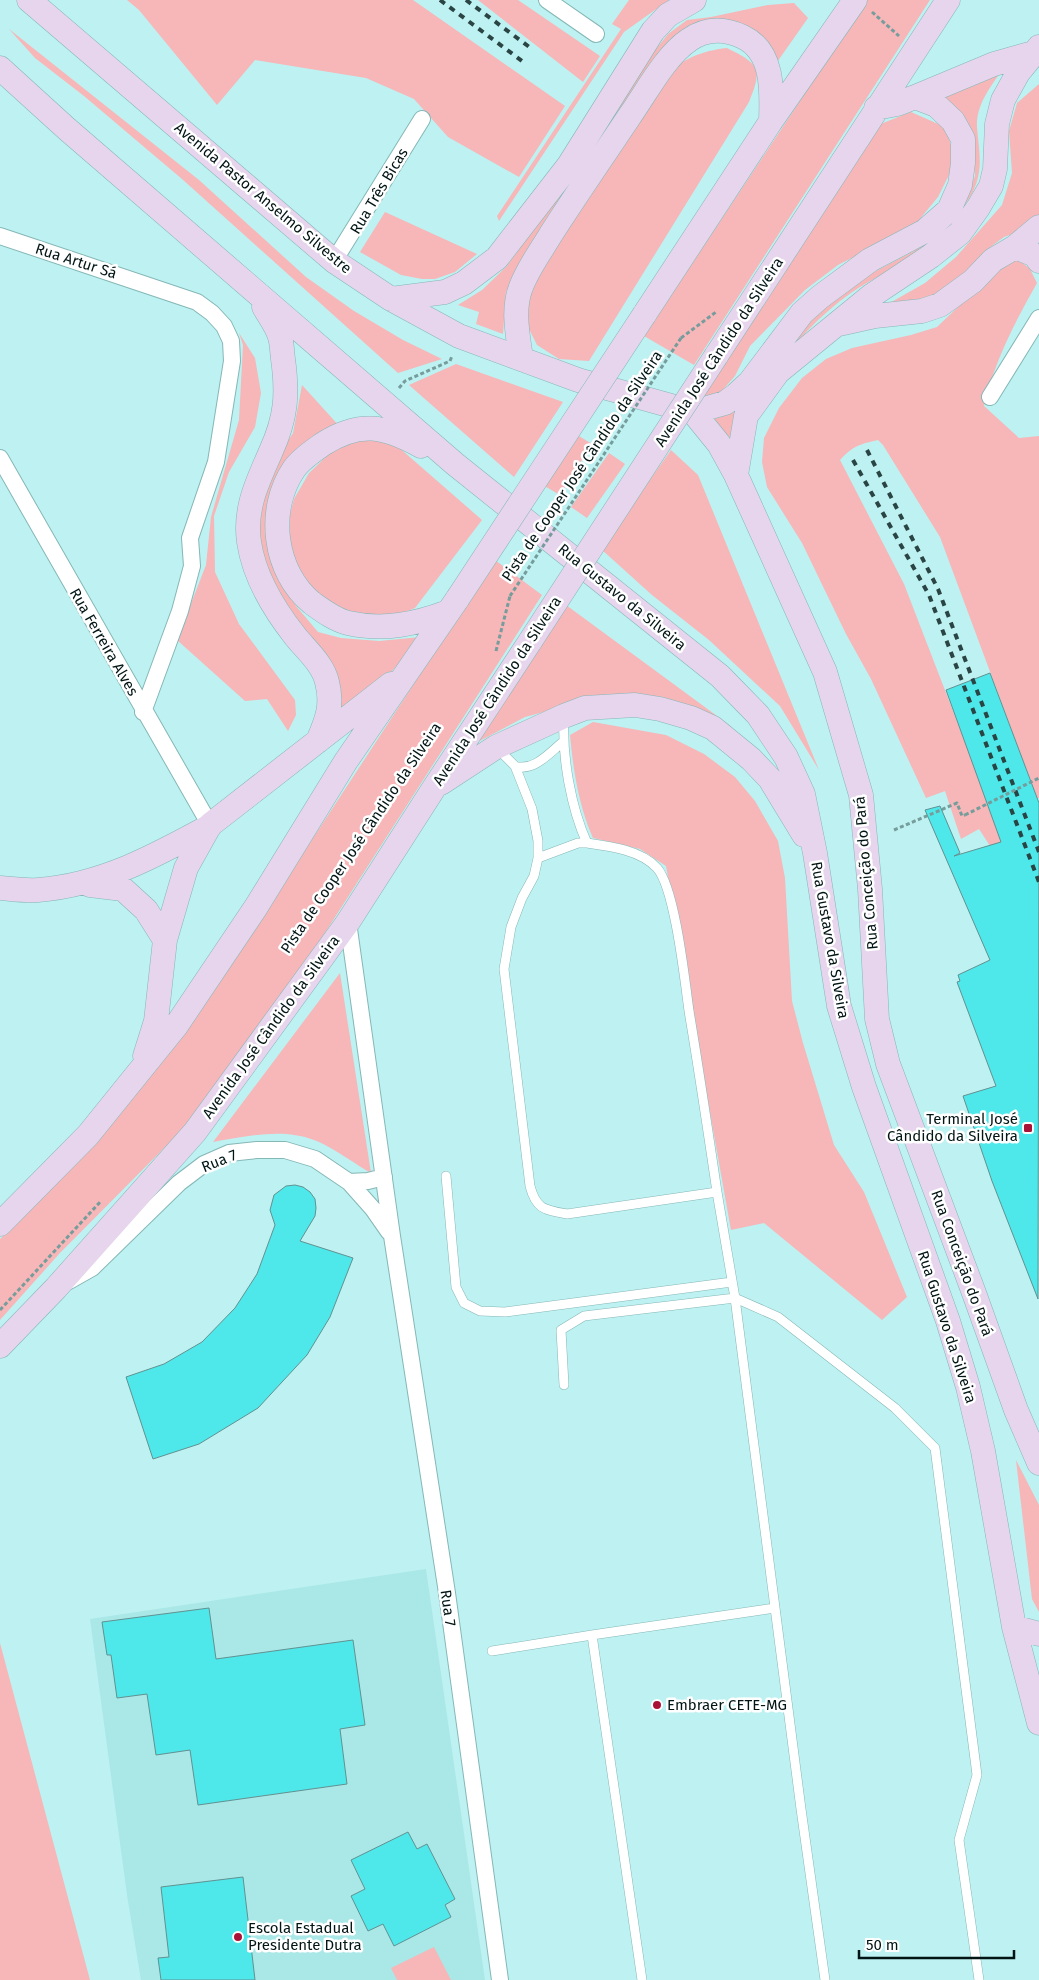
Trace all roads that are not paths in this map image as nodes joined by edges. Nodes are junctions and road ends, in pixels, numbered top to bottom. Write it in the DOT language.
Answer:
graph roads {
  1 [pos="29,0"];
  2 [pos="547,0"];
  3 [pos="694,0"];
  4 [pos="948,0"];
  5 [pos="861,3"];
  6 [pos="596,34"];
  7 [pos="1036,50"];
  8 [pos="0,68"];
  9 [pos="915,97"];
  10 [pos="876,108"];
  11 [pos="422,119"];
  12 [pos="771,121"];
  13 [pos="1039,227"];
  14 [pos="0,236"];
  15 [pos="1039,239"];
  16 [pos="1015,247"];
  17 [pos="334,261"];
  18 [pos="1039,262"];
  19 [pos="255,292"];
  20 [pos="391,299"];
  21 [pos="1039,318"];
  22 [pos="835,324"];
  23 [pos="521,358"];
  24 [pos="990,397"];
  25 [pos="693,412"];
  26 [pos="1,463"];
  27 [pos="455,464"];
  28 [pos="736,475"];
  29 [pos="453,605"];
  30 [pos="410,669"];
  31 [pos="144,712"];
  32 [pos="564,716"];
  33 [pos="318,741"];
  34 [pos="563,742"];
  35 [pos="496,747"];
  36 [pos="515,766"];
  37 [pos="434,788"];
  38 [pos="210,825"];
  39 [pos="586,843"];
  40 [pos="815,853"];
  41 [pos="538,858"];
  42 [pos="84,884"];
  43 [pos="0,888"];
  44 [pos="348,922"];
  45 [pos="165,940"];
  46 [pos="140,1072"];
  47 [pos="446,1176"];
  48 [pos="384,1177"];
  49 [pos="349,1182"];
  50 [pos="717,1192"];
  51 [pos="0,1224"];
  52 [pos="392,1236"];
  53 [pos="732,1282"];
  54 [pos="56,1288"];
  55 [pos="735,1298"];
  56 [pos="0,1346"];
  57 [pos="564,1385"];
  58 [pos="1039,1463"];
  59 [pos="775,1608"];
  60 [pos="1014,1627"];
  61 [pos="1039,1634"];
  62 [pos="592,1635"];
  63 [pos="492,1651"];
  64 [pos="1038,1713"];
  65 [pos="500,1980"];
  66 [pos="642,1980"];
  67 [pos="825,1980"];
  68 [pos="979,1980"];
  1 -- 17 [label="main road, Avenida Pastor Anselmo Silvestre"];
  2 -- 6 [label="street"];
  3 -- 20 [label="main road"];
  4 -- 10 [label="main road, Avenida José Cândido da Silveira"];
  5 -- 12 [label="main road"];
  7 -- 9 [label="main road"];
  7 -- 22 [label="main road"];
  8 -- 19 [label="main road"];
  9 -- 10 [label="main road"];
  9 -- 25 [label="main road"];
  10 -- 37 [label="main road, Avenida José Cândido da Silveira, bridge"];
  11 -- 17 [label="street, Rua Três Bicas"];
  12 -- 23 [label="main road"];
  12 -- 29 [label="main road, bridge"];
  13 -- 16 [label="main road"];
  14 -- 31 [label="street, Rua Artur Sá"];
  15 -- 16 [label="main road"];
  16 -- 18 [label="main road"];
  16 -- 22 [label="main road"];
  17 -- 20 [label="main road, Avenida Pastor Anselmo Silvestre"];
  19 -- 27 [label="main road"];
  19 -- 33 [label="main road"];
  20 -- 23 [label="main road, Avenida Pastor Anselmo Silvestre"];
  21 -- 24 [label="street"];
  22 -- 28 [label="main road"];
  23 -- 25 [label="main road"];
  25 -- 28 [label="main road, Rua Conceição do Pará"];
  26 -- 31 [label="street, Rua Ferreira Alves"];
  27 -- 29 [label="main road"];
  27 -- 40 [label="main road, Rua Gustavo da Silveira"];
  28 -- 58 [label="main road, Rua Conceição do Pará"];
  29 -- 30 [label="main road"];
  30 -- 33 [label="main road"];
  30 -- 46 [label="main road"];
  31 -- 38 [label="street, Rua Ferreira Alves"];
  32 -- 34 [label="lane"];
  32 -- 35 [label="main road"];
  32 -- 40 [label="main road"];
  33 -- 38 [label="main road"];
  34 -- 36 [label="lane"];
  34 -- 39 [label="lane"];
  35 -- 36 [label="lane"];
  35 -- 37 [label="main road"];
  36 -- 41 [label="lane"];
  37 -- 44 [label="main road, Avenida José Cândido da Silveira"];
  38 -- 42 [label="main road"];
  38 -- 45 [label="main road"];
  39 -- 41 [label="lane"];
  39 -- 50 [label="lane"];
  40 -- 60 [label="main road, Rua Gustavo da Silveira"];
  41 -- 50 [label="lane"];
  42 -- 43 [label="main road"];
  42 -- 45 [label="main road"];
  44 -- 48 [label="street, Rua 7"];
  44 -- 54 [label="main road, Avenida José Cândido da Silveira"];
  45 -- 46 [label="main road"];
  46 -- 51 [label="main road"];
  47 -- 53 [label="lane"];
  48 -- 49 [label="street"];
  48 -- 52 [label="street, Rua 7"];
  49 -- 52 [label="street, Rua 7"];
  49 -- 54 [label="street, Rua 7"];
  50 -- 53 [label="lane"];
  52 -- 65 [label="street, Rua 7"];
  53 -- 55 [label="lane"];
  54 -- 56 [label="main road, Avenida José Cândido da Silveira"];
  55 -- 57 [label="lane"];
  55 -- 59 [label="lane"];
  55 -- 68 [label="lane"];
  59 -- 62 [label="lane"];
  59 -- 67 [label="lane"];
  60 -- 61 [label="main road"];
  60 -- 64 [label="main road, Rua Gustavo da Silveira"];
  62 -- 63 [label="lane"];
  62 -- 66 [label="lane"];
}
